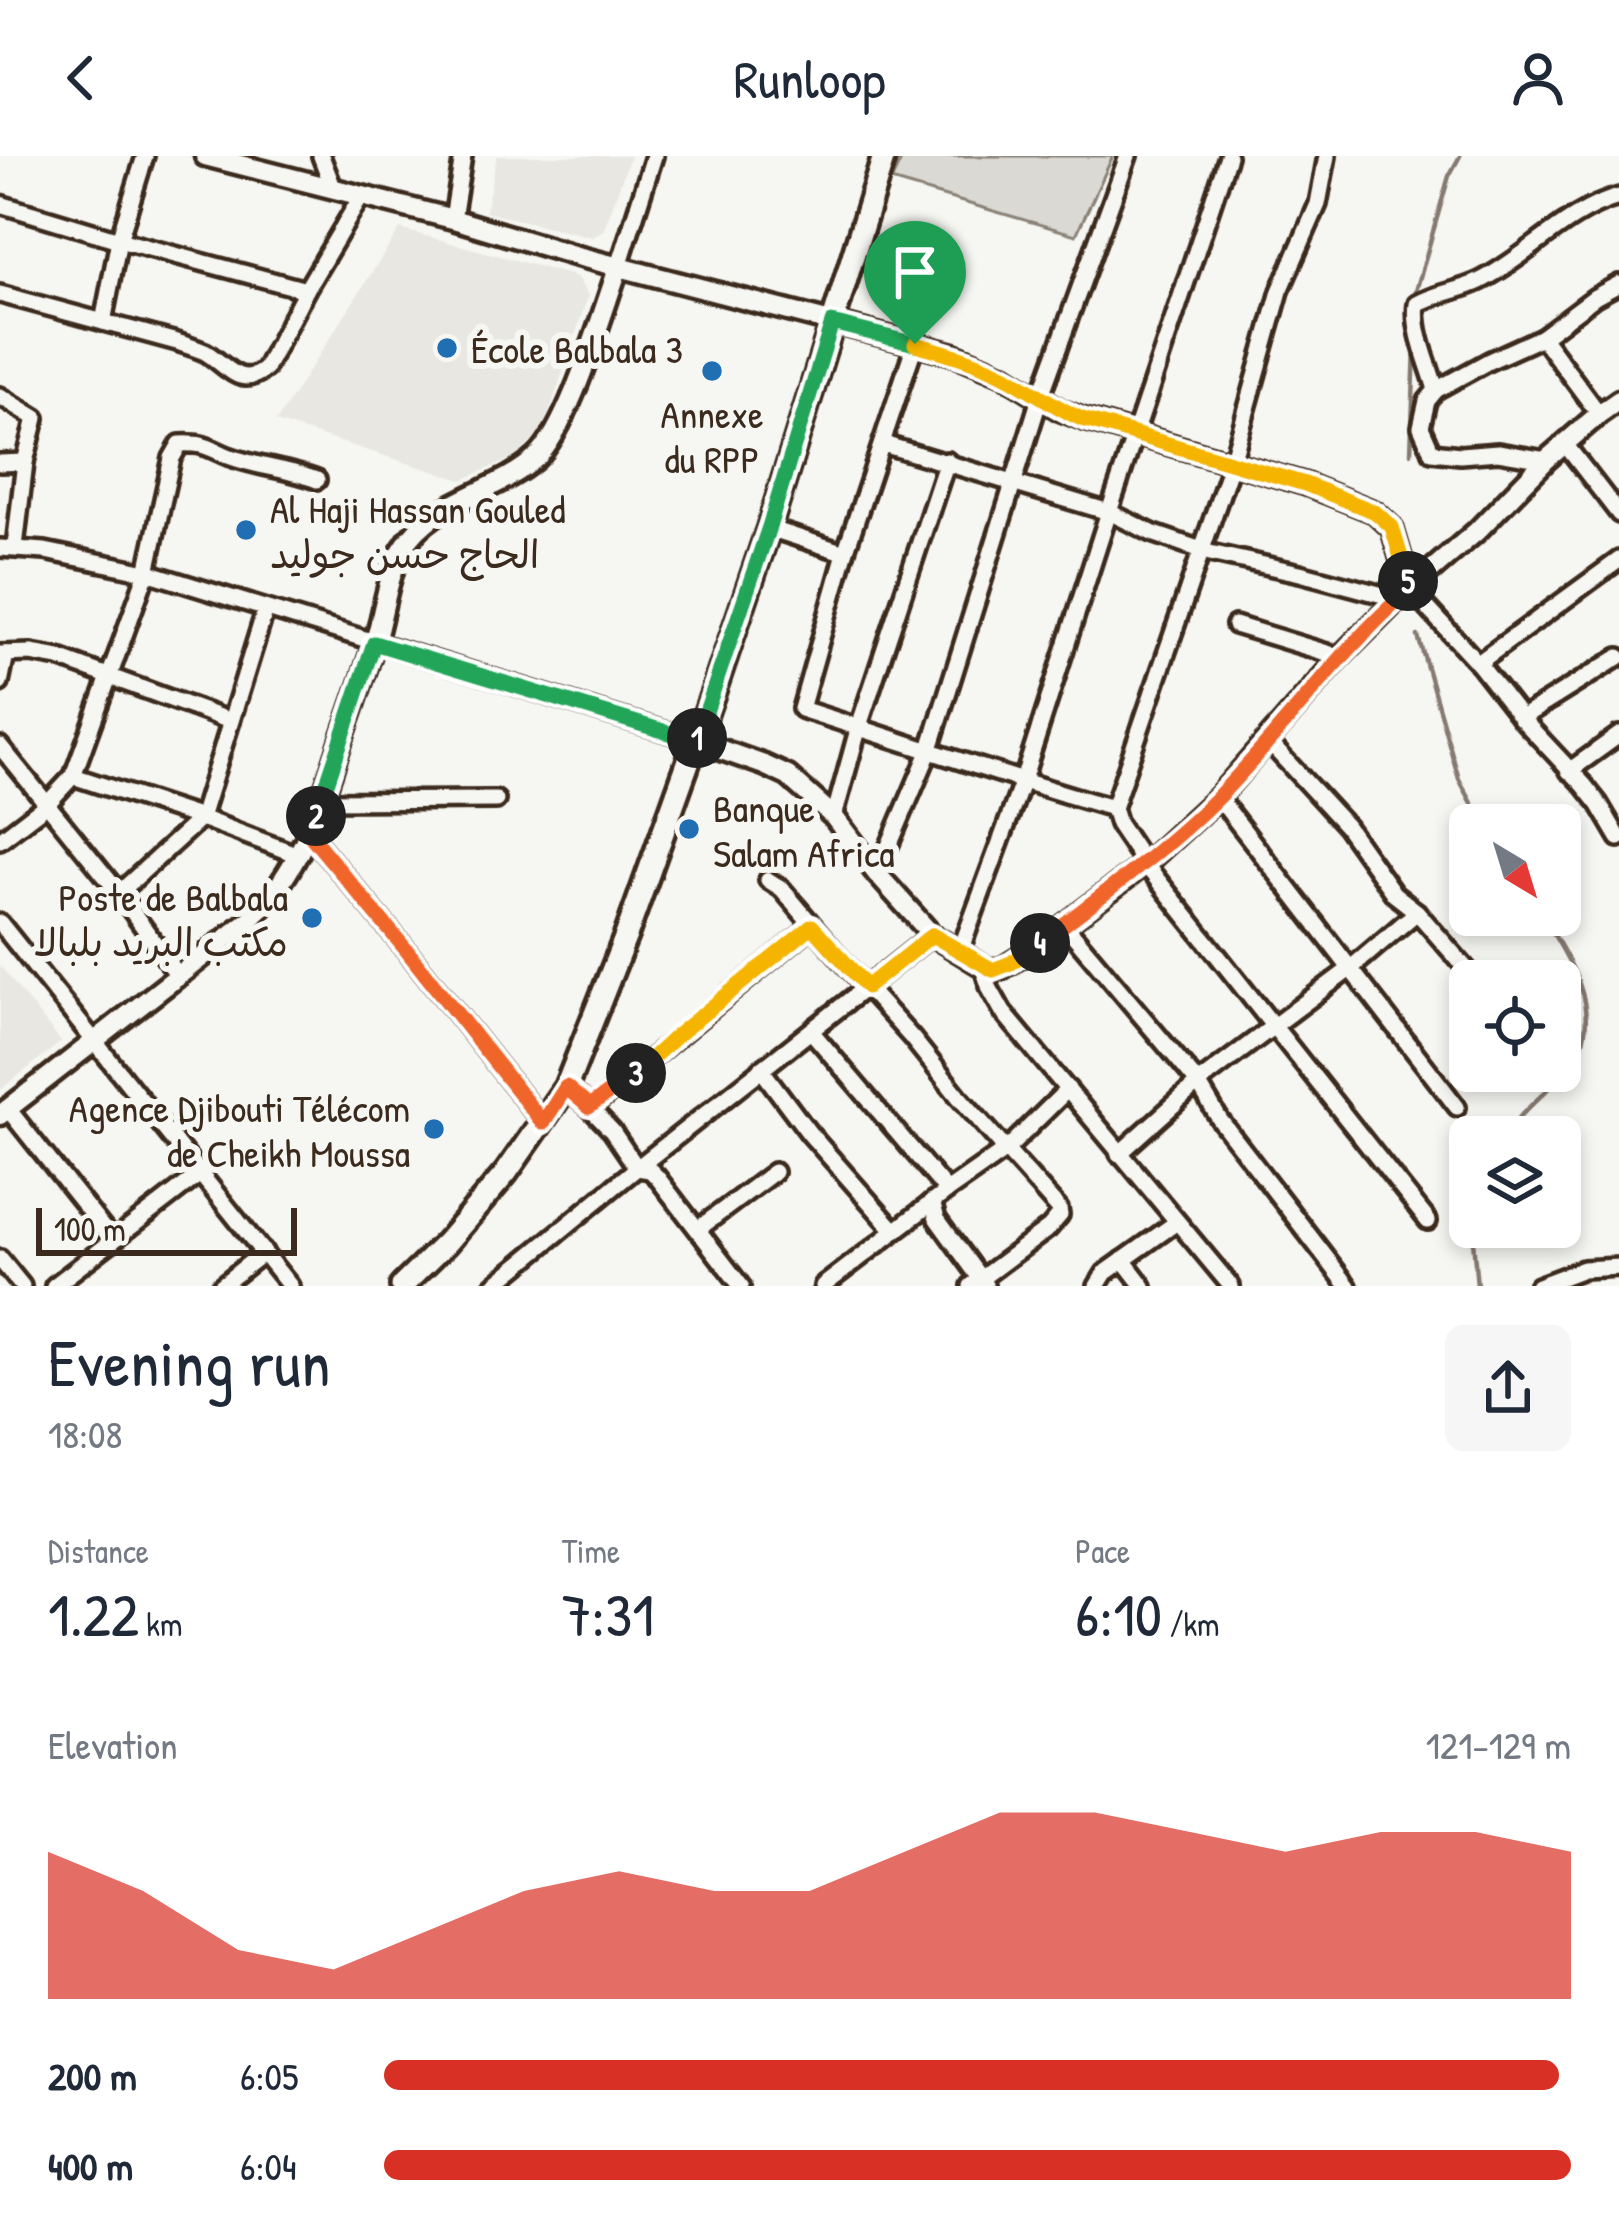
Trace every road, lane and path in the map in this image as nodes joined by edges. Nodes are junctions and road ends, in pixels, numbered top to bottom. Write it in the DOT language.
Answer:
graph roads {
  1 [pos="145,156"];
  2 [pos="205,156"];
  3 [pos="321,156"];
  4 [pos="464,156"];
  5 [pos="654,156"];
  6 [pos="884,156"];
  7 [pos="1128,156"];
  8 [pos="1228,156"];
  9 [pos="1328,156"];
  10 [pos="334,190"];
  11 [pos="361,197"];
  12 [pos="1619,197"];
  13 [pos="0,204"];
  14 [pos="453,219"];
  15 [pos="119,240"];
  16 [pos="620,266"];
  17 [pos="1619,284"];
  18 [pos="306,290"];
  19 [pos="0,294"];
  20 [pos="103,322"];
  21 [pos="832,323"];
  22 [pos="1542,337"];
  23 [pos="915,344"];
  24 [pos="1436,390"];
  25 [pos="0,396"];
  26 [pos="1040,398"];
  27 [pos="1619,400"];
  28 [pos="1599,414"];
  29 [pos="1135,434"];
  30 [pos="883,444"];
  31 [pos="1565,444"];
  32 [pos="1546,460"];
  33 [pos="947,461"];
  34 [pos="25,462"];
  35 [pos="1232,462"];
  36 [pos="0,463"];
  37 [pos="316,480"];
  38 [pos="1012,484"];
  39 [pos="1109,512"];
  40 [pos="1619,514"];
  41 [pos="769,527"];
  42 [pos="8,547"];
  43 [pos="1201,549"];
  44 [pos="845,553"];
  45 [pos="1619,560"];
  46 [pos="147,572"];
  47 [pos="1404,594"];
  48 [pos="266,610"];
  49 [pos="1235,625"];
  50 [pos="374,643"];
  51 [pos="3,654"];
  52 [pos="1340,657"];
  53 [pos="1619,657"];
  54 [pos="1478,663"];
  55 [pos="108,678"];
  56 [pos="0,682"];
  57 [pos="1521,718"];
  58 [pos="230,721"];
  59 [pos="859,726"];
  60 [pos="1619,735"];
  61 [pos="696,741"];
  62 [pos="1268,742"];
  63 [pos="0,746"];
  64 [pos="929,752"];
  65 [pos="1569,771"];
  66 [pos="73,776"];
  67 [pos="1022,783"];
  68 [pos="1218,797"];
  69 [pos="496,800"];
  70 [pos="321,801"];
  71 [pos="46,804"];
  72 [pos="1113,808"];
  73 [pos="1614,816"];
  74 [pos="834,817"];
  75 [pos="201,818"];
  76 [pos="310,835"];
  77 [pos="1619,838"];
  78 [pos="0,840"];
  79 [pos="298,855"];
  80 [pos="1145,864"];
  81 [pos="877,874"];
  82 [pos="768,880"];
  83 [pos="119,893"];
  84 [pos="1417,912"];
  85 [pos="0,923"];
  86 [pos="1064,924"];
  87 [pos="812,926"];
  88 [pos="932,935"];
  89 [pos="959,952"];
  90 [pos="1459,960"];
  91 [pos="982,965"];
  92 [pos="1351,968"];
  93 [pos="179,977"];
  94 [pos="867,987"];
  95 [pos="1273,1026"];
  96 [pos="811,1031"];
  97 [pos="96,1042"];
  98 [pos="761,1069"];
  99 [pos="1198,1083"];
  100 [pos="566,1087"];
  101 [pos="1068,1089"];
  102 [pos="589,1107"];
  103 [pos="1457,1108"];
  104 [pos="4,1112"];
  105 [pos="543,1123"];
  106 [pos="1006,1149"];
  107 [pos="1119,1154"];
  108 [pos="637,1168"];
  109 [pos="774,1172"];
  110 [pos="201,1173"];
  111 [pos="947,1191"];
  112 [pos="932,1202"];
  113 [pos="1428,1221"];
  114 [pos="1177,1222"];
  115 [pos="698,1228"];
  116 [pos="895,1231"];
  117 [pos="113,1241"];
  118 [pos="264,1252"];
  119 [pos="0,1258"];
  120 [pos="1123,1260"];
  121 [pos="1619,1268"];
  122 [pos="979,1284"];
  123 [pos="22,1286"];
  124 [pos="54,1286"];
  125 [pos="221,1286"];
  126 [pos="290,1286"];
  127 [pos="402,1286"];
  128 [pos="493,1286"];
  129 [pos="741,1286"];
  130 [pos="823,1286"];
  131 [pos="1096,1286"];
  132 [pos="1143,1286"];
  133 [pos="1231,1286"];
  134 [pos="1348,1286"];
  135 [pos="1538,1286"];
  1 -- 15 [label="street"];
  2 -- 10 [label="street"];
  3 -- 10 [label="street"];
  4 -- 14 [label="street"];
  5 -- 16 [label="street"];
  6 -- 21 [label="main road"];
  7 -- 26 [label="street"];
  8 -- 29 [label="street"];
  9 -- 35 [label="street"];
  10 -- 11 [label="street"];
  11 -- 14 [label="street"];
  11 -- 18 [label="street"];
  12 -- 24 [label="street"];
  13 -- 15 [label="street"];
  14 -- 16 [label="street"];
  15 -- 18 [label="street"];
  15 -- 20 [label="street"];
  16 -- 21 [label="street"];
  16 -- 50 [label="street"];
  17 -- 22 [label="street"];
  18 -- 20 [label="street"];
  19 -- 20 [label="street"];
  21 -- 23 [label="street"];
  21 -- 41 [label="main road"];
  22 -- 24 [label="street"];
  22 -- 28 [label="street"];
  23 -- 26 [label="street"];
  23 -- 30 [label="street"];
  24 -- 32 [label="street"];
  25 -- 34 [label="street"];
  26 -- 29 [label="street"];
  26 -- 38 [label="street"];
  27 -- 28 [label="street"];
  28 -- 31 [label="street"];
  29 -- 35 [label="street"];
  29 -- 39 [label="street"];
  30 -- 33 [label="street"];
  30 -- 44 [label="street"];
  31 -- 32 [label="street"];
  31 -- 40 [label="street"];
  32 -- 47 [label="street"];
  33 -- 38 [label="street"];
  33 -- 59 [label="street"];
  34 -- 36 [label="street"];
  34 -- 42 [label="street"];
  35 -- 43 [label="street"];
  35 -- 47 [label="street"];
  37 -- 46 [label="street"];
  38 -- 39 [label="street"];
  38 -- 64 [label="street"];
  39 -- 43 [label="street"];
  39 -- 67 [label="street"];
  41 -- 44 [label="street"];
  41 -- 61 [label="main road"];
  42 -- 46 [label="street"];
  43 -- 47 [label="street"];
  43 -- 72 [label="street"];
  44 -- 59 [label="street"];
  45 -- 54 [label="street"];
  46 -- 48 [label="street"];
  46 -- 55 [label="street"];
  47 -- 52 [label="street"];
  47 -- 54 [label="street"];
  48 -- 50 [label="street"];
  48 -- 58 [label="street"];
  49 -- 52 [label="street"];
  50 -- 61 [label="street"];
  50 -- 70 [label="street"];
  51 -- 55 [label="street"];
  51 -- 56 [label="street"];
  52 -- 62 [label="street"];
  53 -- 57 [label="street"];
  54 -- 57 [label="street"];
  55 -- 58 [label="street"];
  55 -- 66 [label="street"];
  57 -- 65 [label="street"];
  58 -- 75 [label="street"];
  59 -- 64 [label="street"];
  59 -- 74 [label="street"];
  60 -- 65 [label="street"];
  61 -- 74 [label="street"];
  61 -- 100 [label="main road"];
  62 -- 68 [label="street"];
  62 -- 84 [label="street"];
  63 -- 71 [label="street"];
  64 -- 67 [label="street"];
  64 -- 81 [label="street"];
  65 -- 73 [label="street"];
  66 -- 71 [label="street"];
  66 -- 75 [label="street"];
  67 -- 72 [label="street"];
  67 -- 89 [label="street"];
  68 -- 80 [label="street"];
  68 -- 92 [label="street"];
  69 -- 70 [label="street"];
  70 -- 76 [label="street"];
  71 -- 78 [label="street"];
  71 -- 83 [label="street"];
  72 -- 80 [label="street"];
  73 -- 77 [label="street"];
  74 -- 81 [label="street"];
  75 -- 79 [label="street"];
  75 -- 83 [label="street"];
  76 -- 79 [label="street"];
  76 -- 105 [label="street"];
  79 -- 93 [label="street"];
  80 -- 86 [label="street"];
  80 -- 95 [label="street"];
  81 -- 88 [label="street"];
  82 -- 87 [label="street"];
  83 -- 93 [label="street"];
  84 -- 90 [label="street"];
  84 -- 92 [label="street"];
  85 -- 97 [label="street"];
  86 -- 91 [label="street"];
  86 -- 99 [label="street"];
  87 -- 94 [label="street"];
  87 -- 102 [label="street"];
  88 -- 89 [label="street"];
  88 -- 94 [label="street"];
  89 -- 91 [label="street"];
  91 -- 101 [label="street"];
  92 -- 95 [label="street"];
  92 -- 103 [label="street"];
  93 -- 97 [label="street"];
  94 -- 96 [label="street"];
  94 -- 106 [label="street"];
  95 -- 99 [label="street"];
  95 -- 113 [label="street"];
  96 -- 98 [label="street"];
  96 -- 111 [label="street"];
  97 -- 104 [label="street"];
  97 -- 110 [label="street"];
  98 -- 108 [label="street"];
  98 -- 116 [label="street"];
  99 -- 107 [label="street"];
  99 -- 134 [label="street"];
  100 -- 102 [label="street"];
  100 -- 105 [label="main road"];
  101 -- 106 [label="street"];
  101 -- 107 [label="street"];
  102 -- 108 [label="street"];
  104 -- 117 [label="street"];
  105 -- 127 [label="main road"];
  106 -- 111 [label="street"];
  106 -- 122 [label="street"];
  107 -- 114 [label="street"];
  108 -- 115 [label="street"];
  108 -- 128 [label="street"];
  109 -- 115 [label="street"];
  110 -- 117 [label="street"];
  110 -- 118 [label="street"];
  111 -- 112 [label="street"];
  112 -- 116 [label="street"];
  112 -- 122 [label="street"];
  114 -- 120 [label="street"];
  114 -- 133 [label="street"];
  115 -- 129 [label="street"];
  116 -- 130 [label="street"];
  117 -- 124 [label="street"];
  118 -- 125 [label="street"];
  118 -- 126 [label="street"];
  119 -- 123 [label="street"];
  120 -- 131 [label="street"];
  120 -- 132 [label="street"];
  121 -- 135 [label="street"];
}
